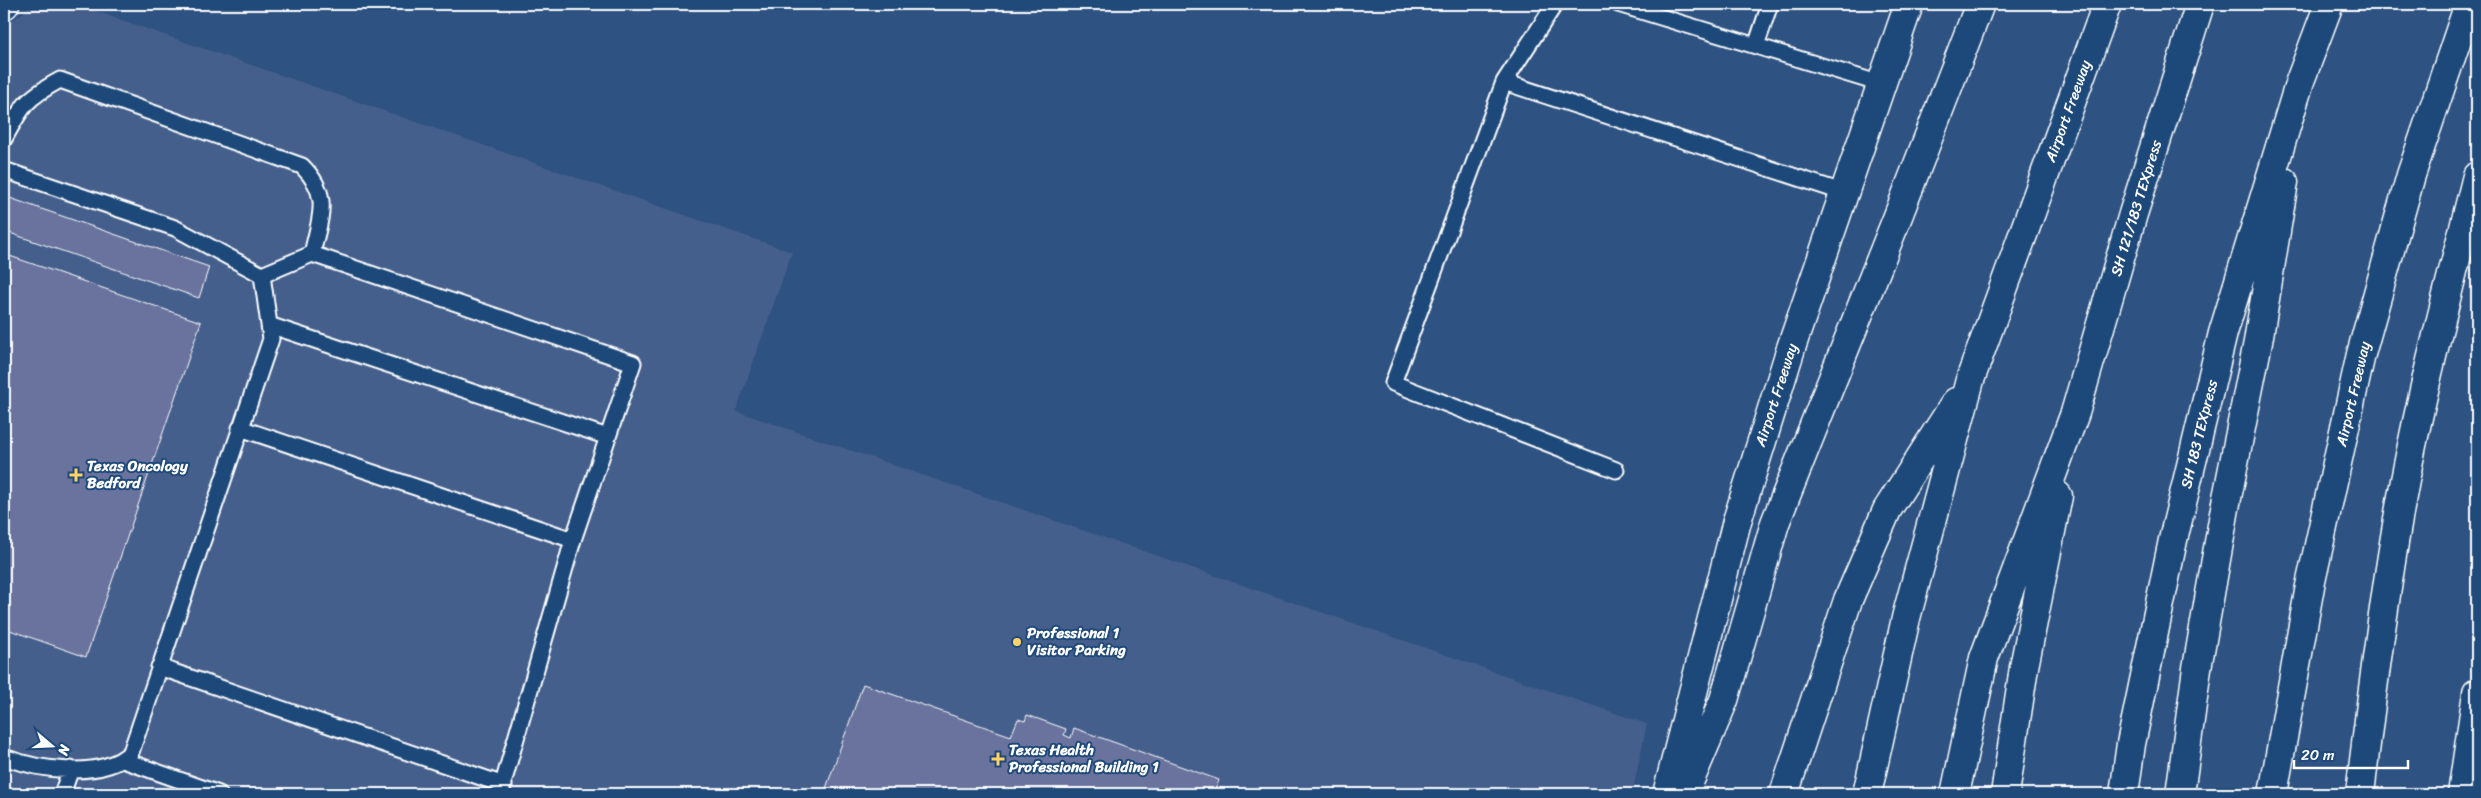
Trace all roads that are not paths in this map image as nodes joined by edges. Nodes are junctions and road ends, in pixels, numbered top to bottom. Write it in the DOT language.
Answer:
graph roads {
  1 [pos="1555,4"];
  2 [pos="1618,4"];
  3 [pos="1770,4"];
  4 [pos="1909,4"];
  5 [pos="1980,4"];
  6 [pos="2106,4"];
  7 [pos="2200,4"];
  8 [pos="2329,4"];
  9 [pos="2469,4"];
  10 [pos="1756,46"];
  11 [pos="2300,81"];
  12 [pos="1504,82"];
  13 [pos="1881,84"];
  14 [pos="4,139"];
  15 [pos="4,170"];
  16 [pos="2477,176"];
  17 [pos="1844,193"];
  18 [pos="312,254"];
  19 [pos="262,275"];
  20 [pos="269,325"];
  21 [pos="1970,380"];
  22 [pos="2075,414"];
  23 [pos="240,428"];
  24 [pos="608,437"];
  25 [pos="1616,470"];
  26 [pos="573,540"];
  27 [pos="159,667"];
  28 [pos="2477,693"];
  29 [pos="4,757"];
  30 [pos="123,760"];
  31 [pos="71,769"];
  32 [pos="502,790"];
  33 [pos="62,794"];
  34 [pos="219,794"];
  35 [pos="1667,794"];
  36 [pos="1684,794"];
  37 [pos="1784,794"];
  38 [pos="1867,794"];
  39 [pos="1955,794"];
  40 [pos="2005,794"];
  41 [pos="2124,794"];
  42 [pos="2180,794"];
  43 [pos="2273,794"];
  44 [pos="2360,794"];
  45 [pos="2462,794"];
  1 -- 12 [label="lane"];
  2 -- 10 [label="lane"];
  3 -- 10 [label="lane"];
  4 -- 13 [label="main road, Airport Freeway"];
  5 -- 36 [label="main road"];
  6 -- 21 [label="main road, Airport Freeway"];
  7 -- 22 [label="main road, SH 121/183 TEXpress"];
  8 -- 11 [label="main road"];
  9 -- 43 [label="main road, Airport Freeway"];
  10 -- 13 [label="lane"];
  11 -- 41 [label="main road, SH 183 TEXpress"];
  11 -- 42 [label="main road"];
  12 -- 17 [label="lane"];
  12 -- 25 [label="lane"];
  13 -- 17 [label="main road, Airport Freeway"];
  14 -- 18 [label="lane"];
  15 -- 19 [label="lane"];
  16 -- 44 [label="main road"];
  17 -- 35 [label="main road, Airport Freeway"];
  18 -- 19 [label="lane"];
  18 -- 24 [label="lane"];
  19 -- 20 [label="lane"];
  20 -- 23 [label="lane"];
  20 -- 24 [label="lane"];
  21 -- 37 [label="main road"];
  21 -- 38 [label="main road, Airport Freeway"];
  22 -- 39 [label="main road"];
  22 -- 40 [label="main road"];
  23 -- 26 [label="lane"];
  23 -- 27 [label="lane"];
  24 -- 26 [label="lane"];
  26 -- 32 [label="lane"];
  27 -- 30 [label="lane"];
  27 -- 32 [label="lane"];
  28 -- 45 [label="main road"];
  29 -- 31 [label="lane"];
  30 -- 31 [label="lane"];
  30 -- 34 [label="lane"];
  31 -- 33 [label="lane"];
}
